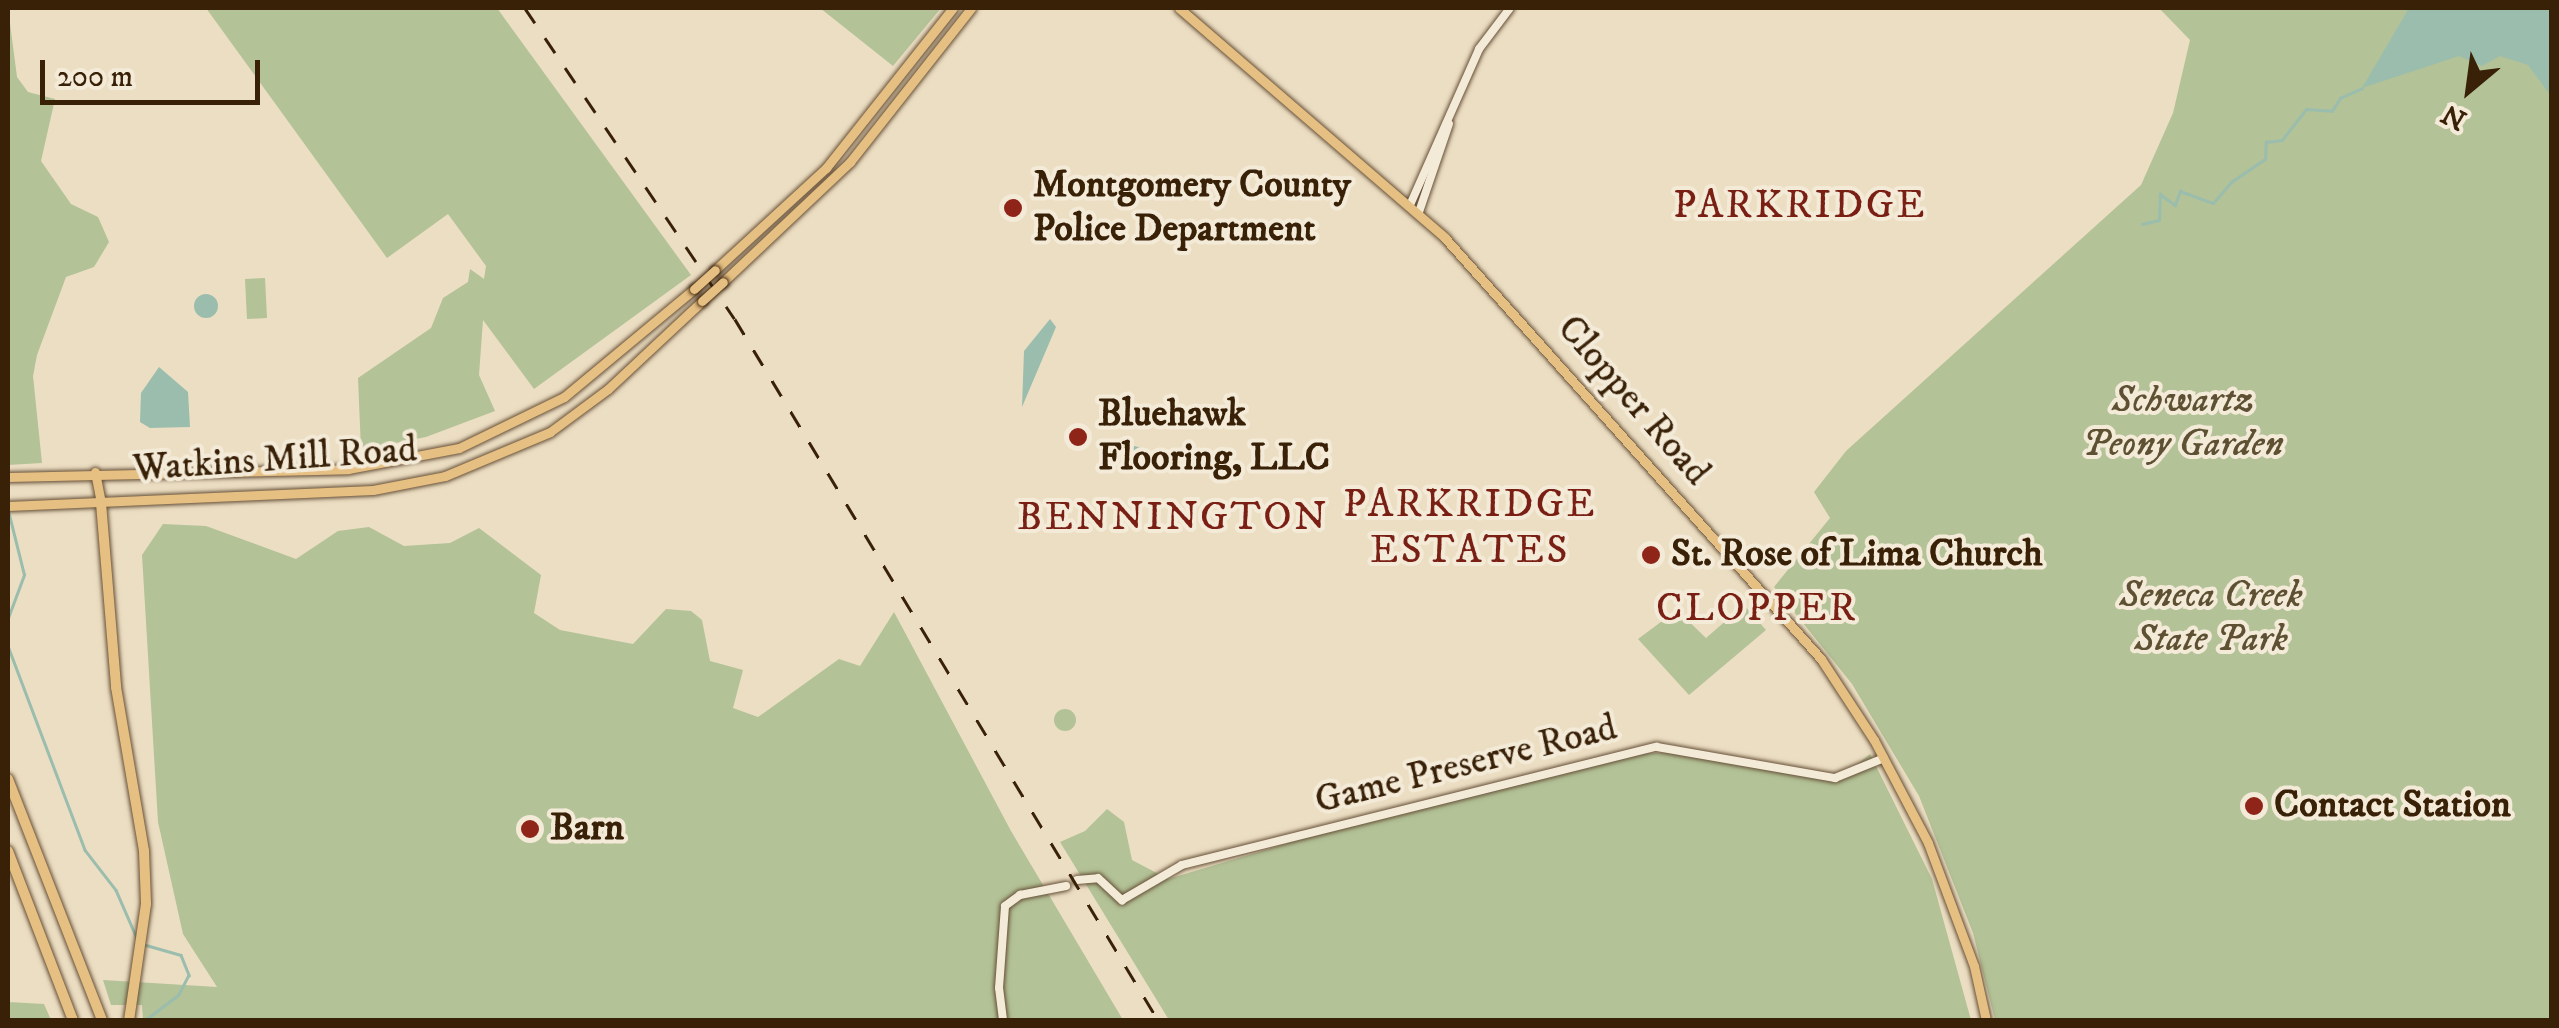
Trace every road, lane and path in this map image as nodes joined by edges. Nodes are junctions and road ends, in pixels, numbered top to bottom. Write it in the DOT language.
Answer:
graph roads {
  1 [pos="953,8"];
  2 [pos="971,8"];
  3 [pos="1179,8"];
  4 [pos="1510,8"];
  5 [pos="1414,208"];
  6 [pos="95,472"];
  7 [pos="8,477"];
  8 [pos="101,503"];
  9 [pos="8,506"];
  10 [pos="1884,758"];
  11 [pos="8,779"];
  12 [pos="8,850"];
  13 [pos="1077,880"];
  14 [pos="1066,886"];
  15 [pos="129,1018"];
  16 [pos="73,1020"];
  17 [pos="102,1020"];
  18 [pos="1003,1020"];
  19 [pos="1986,1020"];
  1 -- 6 [label="main road, Watkins Mill Road, bridge"];
  2 -- 8 [label="main road, Watkins Mill Road, bridge"];
  3 -- 5 [label="main road, Clopper Road"];
  4 -- 5 [label="street"];
  5 -- 10 [label="main road, Clopper Road"];
  6 -- 7 [label="main road, Watkins Mill Road"];
  6 -- 8 [label="main road"];
  8 -- 9 [label="main road, Watkins Mill Road"];
  8 -- 15 [label="highway"];
  10 -- 13 [label="street, Game Preserve Road"];
  10 -- 19 [label="main road, Clopper Road"];
  11 -- 17 [label="highway"];
  12 -- 16 [label="highway"];
  14 -- 18 [label="street"];
}
